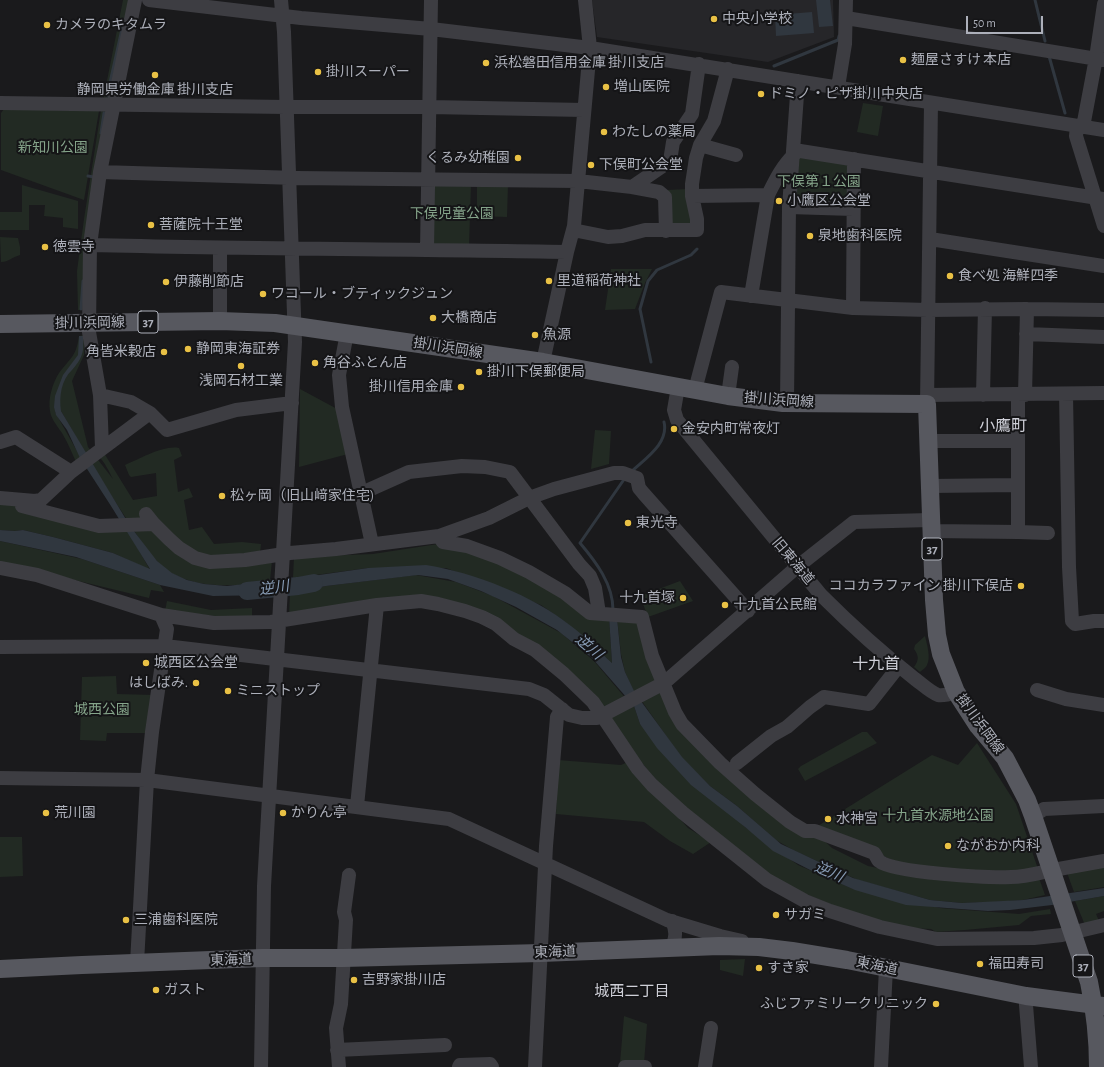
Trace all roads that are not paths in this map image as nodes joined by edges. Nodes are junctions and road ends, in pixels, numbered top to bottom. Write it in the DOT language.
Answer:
graph roads {
  1 [pos="135,0"];
  2 [pos="149,0"];
  3 [pos="281,0"];
  4 [pos="431,0"];
  5 [pos="585,0"];
  6 [pos="846,0"];
  7 [pos="1104,4"];
  8 [pos="282,15"];
  9 [pos="846,18"];
  10 [pos="431,29"];
  11 [pos="590,48"];
  12 [pos="1100,59"];
  13 [pos="699,64"];
  14 [pos="728,69"];
  15 [pos="798,81"];
  16 [pos="838,87"];
  17 [pos="0,103"];
  18 [pos="931,103"];
  19 [pos="114,104"];
  20 [pos="286,107"];
  21 [pos="430,107"];
  22 [pos="584,110"];
  23 [pos="1080,126"];
  24 [pos="1104,130"];
  25 [pos="700,145"];
  26 [pos="794,153"];
  27 [pos="736,155"];
  28 [pos="854,159"];
  29 [pos="100,172"];
  30 [pos="930,172"];
  31 [pos="289,178"];
  32 [pos="429,179"];
  33 [pos="578,181"];
  34 [pos="632,187"];
  35 [pos="768,195"];
  36 [pos="692,196"];
  37 [pos="1099,198"];
  38 [pos="789,207"];
  39 [pos="853,209"];
  40 [pos="1104,226"];
  41 [pos="573,230"];
  42 [pos="666,231"];
  43 [pos="930,239"];
  44 [pos="90,245"];
  45 [pos="220,248"];
  46 [pos="291,249"];
  47 [pos="427,250"];
  48 [pos="566,252"];
  49 [pos="1104,266"];
  50 [pos="751,296"];
  51 [pos="787,301"];
  52 [pos="853,308"];
  53 [pos="984,308"];
  54 [pos="1027,309"];
  55 [pos="928,310"];
  56 [pos="1104,310"];
  57 [pos="220,321"];
  58 [pos="89,323"];
  59 [pos="0,324"];
  60 [pos="295,326"];
  61 [pos="347,333"];
  62 [pos="1026,334"];
  63 [pos="1104,338"];
  64 [pos="543,362"];
  65 [pos="732,367"];
  66 [pos="678,387"];
  67 [pos="695,390"];
  68 [pos="1104,393"];
  69 [pos="1066,394"];
  70 [pos="100,395"];
  71 [pos="983,395"];
  72 [pos="1021,395"];
  73 [pos="728,396"];
  74 [pos="927,399"];
  75 [pos="787,403"];
  76 [pos="292,404"];
  77 [pos="150,412"];
  78 [pos="928,441"];
  79 [pos="1018,441"];
  80 [pos="0,442"];
  81 [pos="100,451"];
  82 [pos="74,470"];
  83 [pos="1018,485"];
  84 [pos="930,486"];
  85 [pos="362,493"];
  86 [pos="0,498"];
  87 [pos="529,498"];
  88 [pos="0,503"];
  89 [pos="931,526"];
  90 [pos="1018,532"];
  91 [pos="1048,533"];
  92 [pos="439,536"];
  93 [pos="372,544"];
  94 [pos="282,556"];
  95 [pos="797,567"];
  96 [pos="0,568"];
  97 [pos="377,605"];
  98 [pos="748,611"];
  99 [pos="608,614"];
  100 [pos="161,615"];
  101 [pos="279,620"];
  102 [pos="1104,621"];
  103 [pos="165,646"];
  104 [pos="0,647"];
  105 [pos="276,659"];
  106 [pos="899,666"];
  107 [pos="371,670"];
  108 [pos="662,684"];
  109 [pos="1037,690"];
  110 [pos="956,692"];
  111 [pos="1104,705"];
  112 [pos="562,709"];
  113 [pos="604,715"];
  114 [pos="737,763"];
  115 [pos="0,778"];
  116 [pos="147,780"];
  117 [pos="269,795"];
  118 [pos="357,806"];
  119 [pos="1104,806"];
  120 [pos="1033,816"];
  121 [pos="1104,861"];
  122 [pos="546,864"];
  123 [pos="1052,872"];
  124 [pos="349,875"];
  125 [pos="672,921"];
  126 [pos="1104,925"];
  127 [pos="1071,930"];
  128 [pos="671,949"];
  129 [pos="792,950"];
  130 [pos="541,953"];
  131 [pos="262,958"];
  132 [pos="344,958"];
  133 [pos="137,963"];
  134 [pos="886,968"];
  135 [pos="0,969"];
  136 [pos="1026,996"];
  137 [pos="1099,1006"];
  138 [pos="711,1028"];
  139 [pos="445,1045"];
  140 [pos="337,1050"];
  141 [pos="261,1067"];
  142 [pos="339,1067"];
  143 [pos="459,1067"];
  144 [pos="492,1067"];
  145 [pos="535,1067"];
  146 [pos="625,1067"];
  147 [pos="644,1067"];
  148 [pos="705,1067"];
  149 [pos="881,1067"];
  150 [pos="1031,1067"];
  151 [pos="1098,1067"];
  1 -- 19 [label="street"];
  2 -- 8 [label="street"];
  3 -- 8 [label="street"];
  4 -- 10 [label="street"];
  5 -- 11 [label="street"];
  6 -- 9 [label="street"];
  7 -- 12 [label="street"];
  8 -- 10 [label="street"];
  8 -- 20 [label="street"];
  9 -- 12 [label="street"];
  9 -- 16 [label="street"];
  10 -- 11 [label="street"];
  10 -- 21 [label="street"];
  11 -- 13 [label="street"];
  11 -- 22 [label="street"];
  12 -- 23 [label="street"];
  13 -- 14 [label="street"];
  13 -- 34 [label="street"];
  14 -- 15 [label="street"];
  14 -- 25 [label="street"];
  15 -- 16 [label="street"];
  15 -- 26 [label="street"];
  16 -- 18 [label="street"];
  17 -- 19 [label="street"];
  18 -- 23 [label="street"];
  18 -- 30 [label="street"];
  19 -- 20 [label="street"];
  19 -- 29 [label="street"];
  20 -- 21 [label="street"];
  20 -- 31 [label="street"];
  21 -- 22 [label="street"];
  21 -- 32 [label="street"];
  22 -- 33 [label="street"];
  23 -- 24 [label="street"];
  23 -- 37 [label="street"];
  25 -- 27 [label="street"];
  25 -- 36 [label="street"];
  26 -- 28 [label="street"];
  26 -- 35 [label="street"];
  26 -- 38 [label="street"];
  28 -- 30 [label="street"];
  28 -- 39 [label="street"];
  29 -- 31 [label="street"];
  29 -- 44 [label="street"];
  30 -- 37 [label="street"];
  30 -- 43 [label="street"];
  31 -- 32 [label="street"];
  31 -- 46 [label="street"];
  32 -- 33 [label="street"];
  32 -- 47 [label="street"];
  33 -- 34 [label="street"];
  33 -- 41 [label="street"];
  34 -- 42 [label="street"];
  35 -- 36 [label="street"];
  35 -- 50 [label="street"];
  36 -- 42 [label="street"];
  37 -- 40 [label="street"];
  38 -- 39 [label="street"];
  38 -- 51 [label="street"];
  39 -- 52 [label="street"];
  41 -- 42 [label="street"];
  41 -- 48 [label="street"];
  43 -- 49 [label="street"];
  43 -- 55 [label="street"];
  44 -- 45 [label="street"];
  44 -- 58 [label="street"];
  45 -- 46 [label="street"];
  45 -- 57 [label="street"];
  46 -- 47 [label="street"];
  46 -- 60 [label="street"];
  47 -- 48 [label="street"];
  48 -- 64 [label="street"];
  50 -- 51 [label="street"];
  50 -- 67 [label="street"];
  51 -- 52 [label="street"];
  51 -- 75 [label="street"];
  52 -- 55 [label="street"];
  53 -- 54 [label="street"];
  53 -- 55 [label="street"];
  53 -- 71 [label="street"];
  54 -- 56 [label="street"];
  54 -- 62 [label="street"];
  55 -- 74 [label="street"];
  57 -- 58 [label="main road, 掛川浜岡線 / 37"];
  57 -- 60 [label="main road, 掛川浜岡線 / 37"];
  58 -- 59 [label="main road, 掛川浜岡線 / 37"];
  58 -- 70 [label="street"];
  60 -- 61 [label="main road, 掛川浜岡線 / 37"];
  60 -- 76 [label="street"];
  61 -- 64 [label="main road, 掛川浜岡線 / 37"];
  61 -- 85 [label="street"];
  62 -- 63 [label="street"];
  62 -- 72 [label="street"];
  64 -- 66 [label="main road, 掛川浜岡線 / 37"];
  65 -- 73 [label="street"];
  66 -- 67 [label="main road, 掛川浜岡線 / 37"];
  66 -- 95 [label="street, 旧東海道"];
  67 -- 73 [label="main road, 掛川浜岡線 / 37"];
  68 -- 69 [label="street"];
  69 -- 72 [label="street"];
  69 -- 102 [label="street"];
  70 -- 77 [label="street"];
  70 -- 81 [label="street"];
  71 -- 72 [label="street"];
  71 -- 74 [label="street"];
  72 -- 79 [label="street"];
  73 -- 75 [label="main road, 掛川浜岡線 / 37"];
  74 -- 75 [label="main road, 掛川浜岡線 / 37"];
  74 -- 78 [label="main road, 掛川浜岡線 / 37"];
  76 -- 77 [label="street"];
  76 -- 94 [label="street"];
  77 -- 81 [label="street"];
  78 -- 79 [label="street"];
  78 -- 84 [label="main road, 掛川浜岡線 / 37"];
  79 -- 83 [label="street"];
  80 -- 82 [label="street"];
  81 -- 82 [label="street"];
  82 -- 86 [label="street"];
  83 -- 84 [label="street"];
  83 -- 90 [label="street"];
  84 -- 89 [label="main road, 掛川浜岡線 / 37"];
  85 -- 87 [label="street"];
  85 -- 93 [label="street"];
  87 -- 92 [label="street"];
  87 -- 98 [label="street"];
  87 -- 99 [label="street"];
  88 -- 94 [label="street"];
  89 -- 90 [label="street"];
  89 -- 95 [label="street"];
  89 -- 110 [label="main road, 掛川浜岡線 / 37"];
  90 -- 91 [label="street"];
  92 -- 93 [label="street"];
  92 -- 99 [label="street"];
  93 -- 94 [label="street"];
  94 -- 101 [label="street"];
  95 -- 98 [label="street"];
  95 -- 106 [label="street, 旧東海道"];
  96 -- 100 [label="street"];
  97 -- 101 [label="street"];
  97 -- 107 [label="street"];
  97 -- 113 [label="street"];
  98 -- 108 [label="street"];
  99 -- 108 [label="street"];
  100 -- 101 [label="street"];
  100 -- 103 [label="street"];
  101 -- 105 [label="street"];
  103 -- 104 [label="street"];
  103 -- 105 [label="street"];
  103 -- 116 [label="street"];
  105 -- 107 [label="street"];
  105 -- 117 [label="street"];
  106 -- 110 [label="street, 旧東海道"];
  106 -- 114 [label="street"];
  107 -- 112 [label="street"];
  107 -- 118 [label="street"];
  108 -- 113 [label="street"];
  108 -- 123 [label="street"];
  109 -- 111 [label="street"];
  110 -- 120 [label="main road, 掛川浜岡線 / 37"];
  112 -- 113 [label="street"];
  112 -- 122 [label="street"];
  113 -- 127 [label="street"];
  115 -- 116 [label="street"];
  116 -- 117 [label="street"];
  116 -- 133 [label="street"];
  117 -- 118 [label="street"];
  117 -- 131 [label="street"];
  118 -- 122 [label="street"];
  119 -- 120 [label="street"];
  120 -- 123 [label="main road, 掛川浜岡線 / 37"];
  121 -- 123 [label="street"];
  122 -- 125 [label="street"];
  122 -- 130 [label="street"];
  123 -- 127 [label="main road, 掛川浜岡線 / 37"];
  124 -- 132 [label="street"];
  125 -- 128 [label="street"];
  125 -- 129 [label="street"];
  126 -- 127 [label="street"];
  127 -- 137 [label="main road, 掛川浜岡線 / 37"];
  128 -- 129 [label="main road, 東海道"];
  128 -- 130 [label="main road, 東海道"];
  129 -- 134 [label="main road, 東海道"];
  130 -- 132 [label="main road, 東海道"];
  130 -- 145 [label="street"];
  131 -- 132 [label="main road, 東海道"];
  131 -- 133 [label="main road, 東海道"];
  131 -- 141 [label="street"];
  132 -- 140 [label="street"];
  133 -- 135 [label="main road, 東海道"];
  134 -- 136 [label="main road, 東海道"];
  134 -- 149 [label="street"];
  136 -- 137 [label="main road, 東海道"];
  136 -- 150 [label="street"];
  137 -- 151 [label="main road, 掛川浜岡線"];
  138 -- 148 [label="street"];
  139 -- 140 [label="street"];
  140 -- 142 [label="street"];
  143 -- 144 [label="street"];
  146 -- 147 [label="street"];
}
